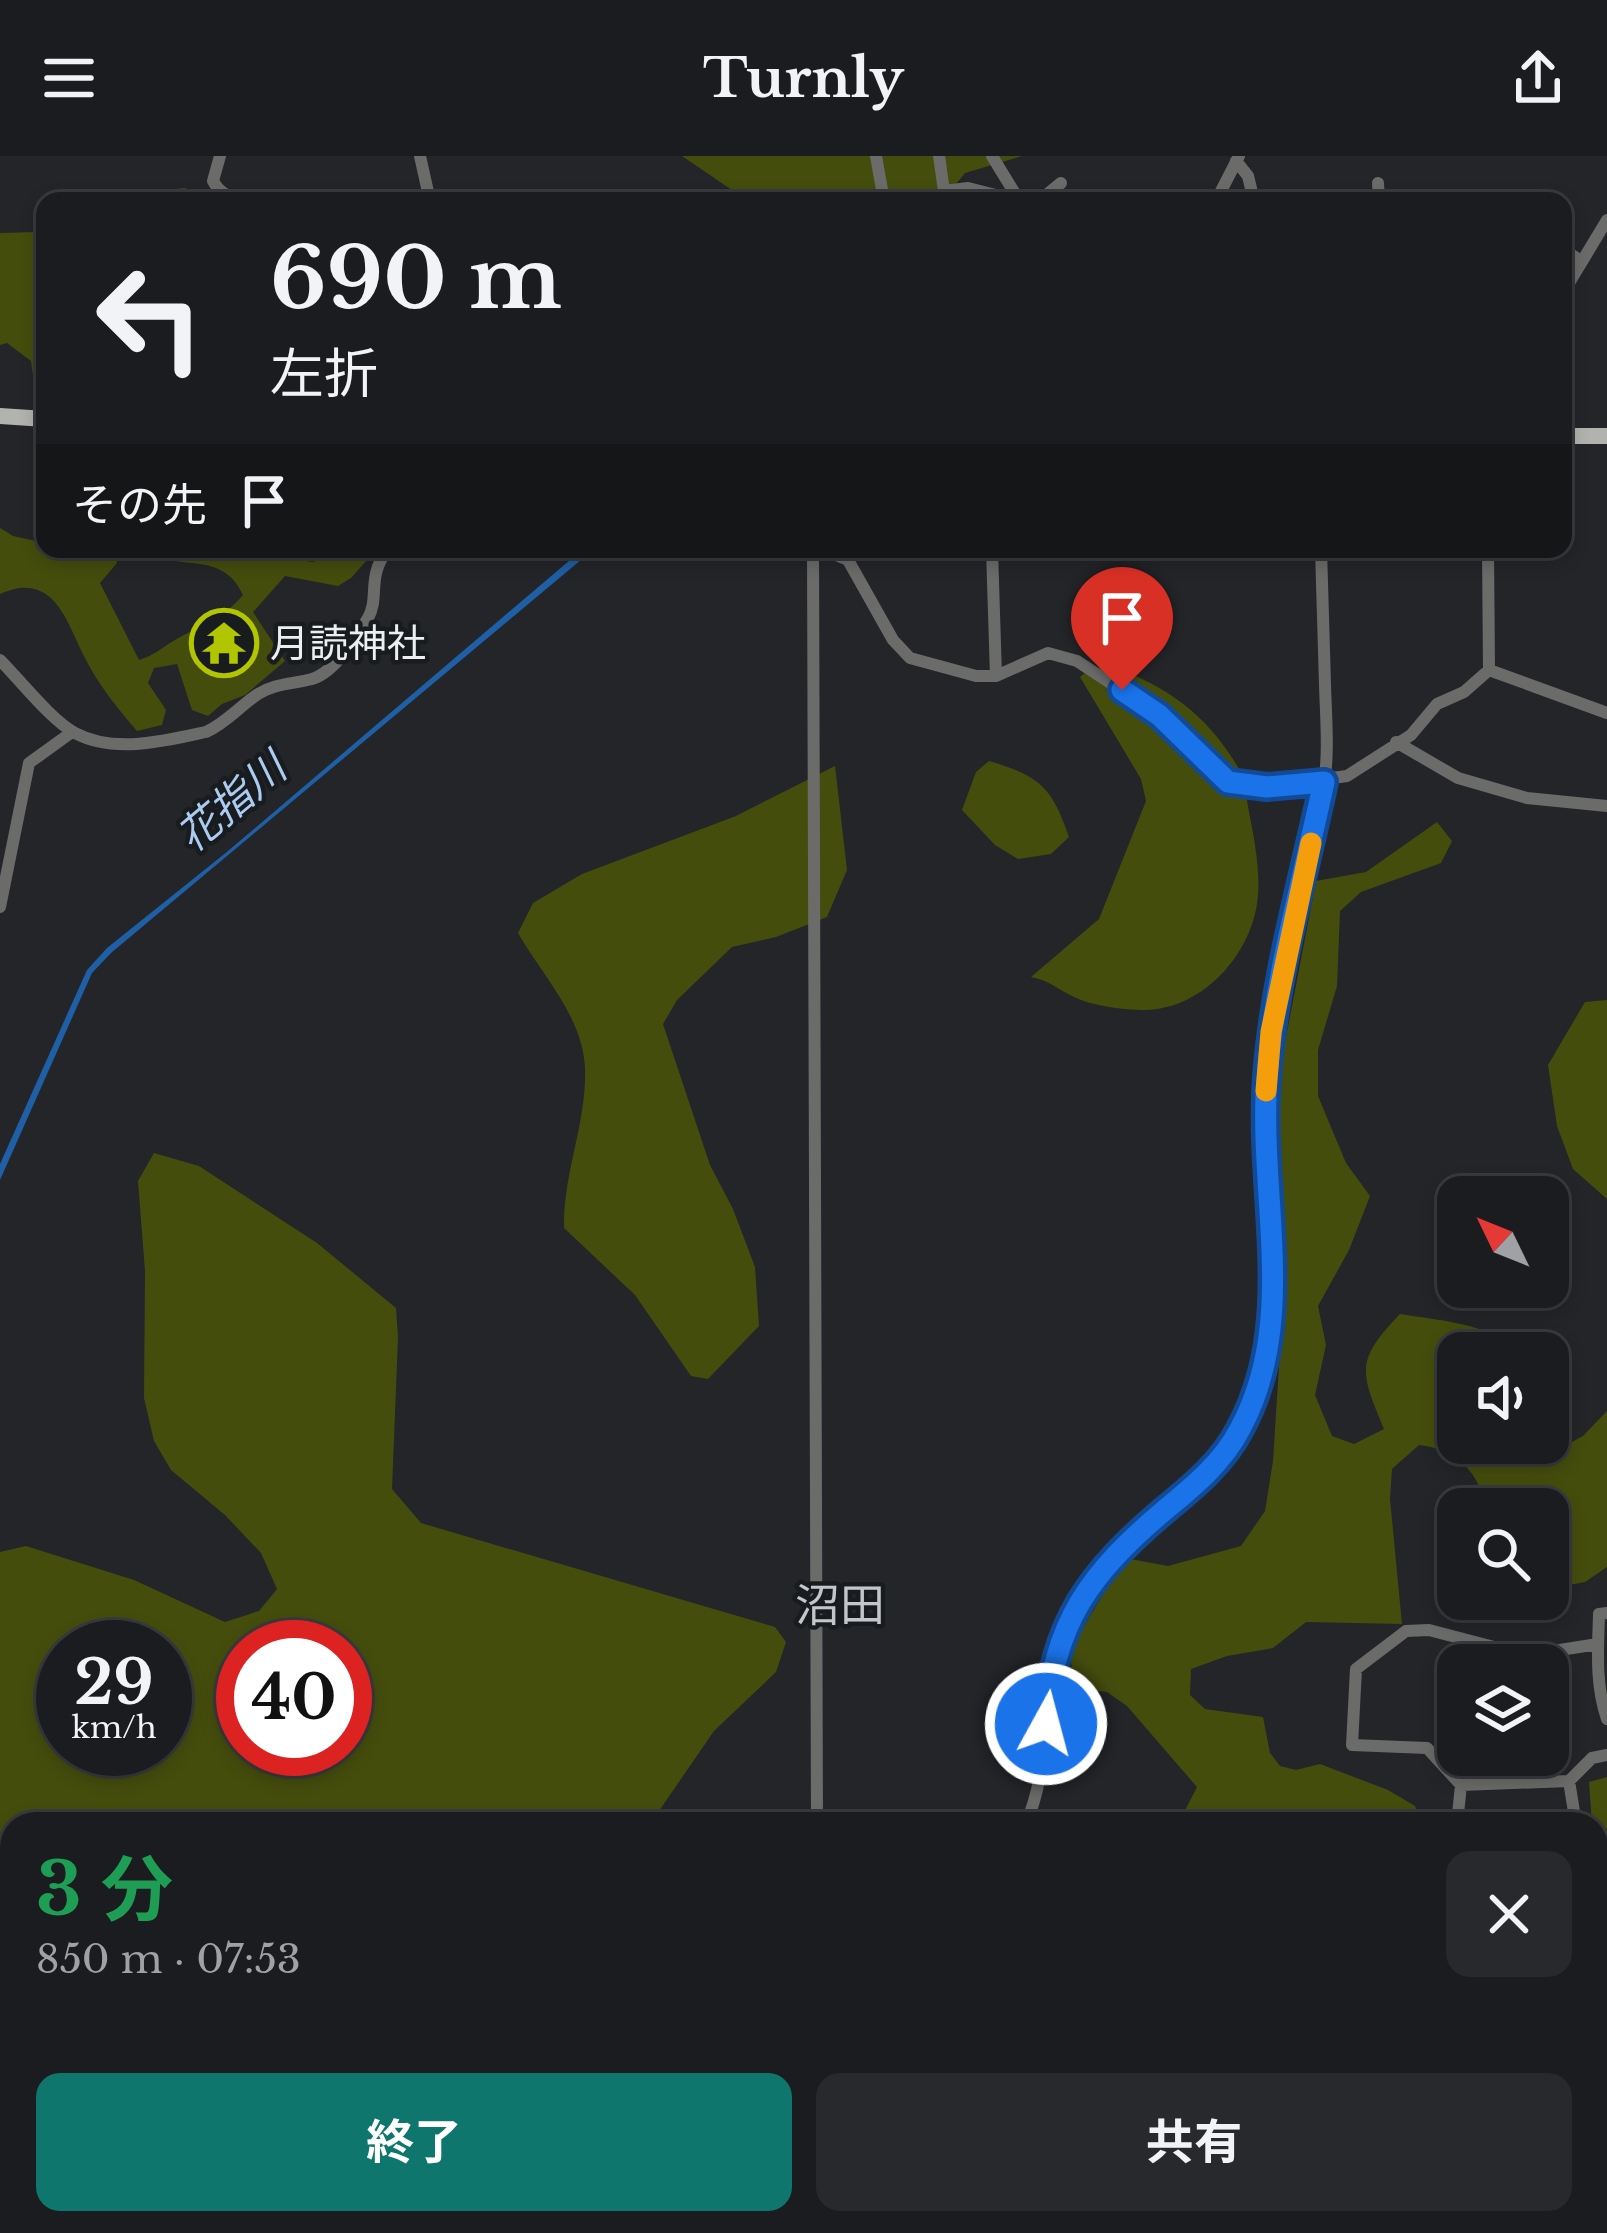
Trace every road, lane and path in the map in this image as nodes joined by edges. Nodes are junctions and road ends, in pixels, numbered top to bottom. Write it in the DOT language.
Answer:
graph roads {
  1 [pos="220,156"];
  2 [pos="420,156"];
  3 [pos="876,156"];
  4 [pos="939,156"];
  5 [pos="996,157"];
  6 [pos="1237,158"];
  7 [pos="1061,183"];
  8 [pos="1378,183"];
  9 [pos="221,192"];
  10 [pos="428,192"];
  11 [pos="882,192"];
  12 [pos="942,192"];
  13 [pos="1014,192"];
  14 [pos="1050,192"];
  15 [pos="1220,192"];
  16 [pos="1252,192"];
  17 [pos="1378,192"];
  18 [pos="1607,220"];
  19 [pos="1572,255"];
  20 [pos="1581,261"];
  21 [pos="1572,277"];
  22 [pos="0,416"];
  23 [pos="36,418"];
  24 [pos="1572,436"];
  25 [pos="1607,436"];
  26 [pos="381,558"];
  27 [pos="813,558"];
  28 [pos="843,558"];
  29 [pos="992,558"];
  30 [pos="1321,558"];
  31 [pos="1489,558"];
  32 [pos="0,660"];
  33 [pos="1490,670"];
  34 [pos="996,676"];
  35 [pos="1607,713"];
  36 [pos="72,732"];
  37 [pos="1396,742"];
  38 [pos="1324,782"];
  39 [pos="1607,806"];
  40 [pos="0,907"];
  41 [pos="1607,1613"];
  42 [pos="1598,1644"];
  43 [pos="1607,1718"];
  44 [pos="1607,1754"];
  45 [pos="1569,1781"];
  46 [pos="1461,1785"];
  47 [pos="817,1812"];
  48 [pos="1031,1812"];
  49 [pos="1458,1812"];
  50 [pos="1574,1812"];
  1 -- 9 [label="street"];
  2 -- 10 [label="street"];
  3 -- 11 [label="street"];
  4 -- 12 [label="street"];
  5 -- 13 [label="street"];
  6 -- 15 [label="street"];
  6 -- 16 [label="street"];
  7 -- 14 [label="street"];
  8 -- 17 [label="street"];
  18 -- 20 [label="street"];
  19 -- 20 [label="street"];
  20 -- 21 [label="street"];
  22 -- 23 [label="main road"];
  24 -- 25 [label="main road"];
  26 -- 36 [label="street"];
  27 -- 47 [label="street"];
  28 -- 34 [label="street"];
  29 -- 34 [label="street"];
  30 -- 38 [label="street"];
  31 -- 33 [label="street"];
  32 -- 36 [label="street"];
  33 -- 35 [label="street"];
  33 -- 37 [label="street"];
  34 -- 38 [label="street"];
  36 -- 40 [label="street"];
  37 -- 38 [label="street"];
  37 -- 39 [label="street"];
  38 -- 48 [label="street"];
  41 -- 42 [label="street"];
  42 -- 43 [label="street"];
  42 -- 46 [label="street"];
  44 -- 45 [label="street"];
  45 -- 46 [label="street"];
  45 -- 50 [label="street"];
  46 -- 49 [label="street"];
}
